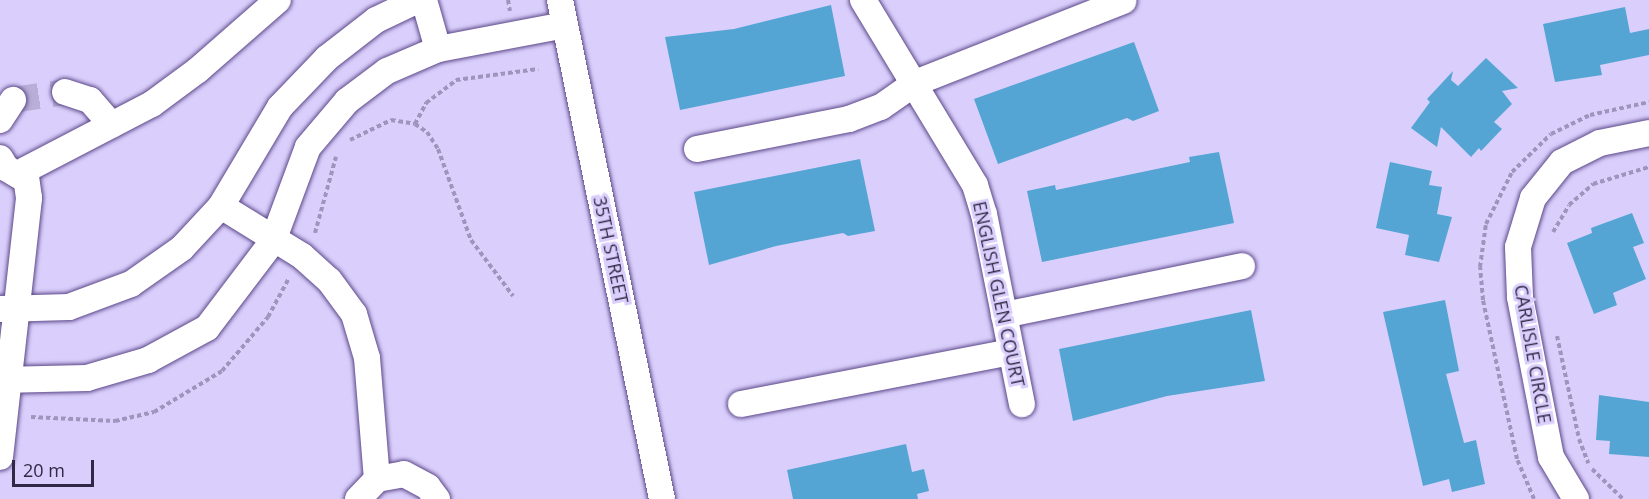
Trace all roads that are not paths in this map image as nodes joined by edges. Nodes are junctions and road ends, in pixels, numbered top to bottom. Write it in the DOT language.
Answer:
graph roads {
  1 [pos="278,0"];
  2 [pos="418,0"];
  3 [pos="424,0"];
  4 [pos="560,0"];
  5 [pos="863,0"];
  6 [pos="1123,1"];
  7 [pos="565,25"];
  8 [pos="438,49"];
  9 [pos="915,83"];
  10 [pos="65,92"];
  11 [pos="112,125"];
  12 [pos="1649,133"];
  13 [pos="697,149"];
  14 [pos="0,159"];
  15 [pos="26,180"];
  16 [pos="221,206"];
  17 [pos="273,241"];
  18 [pos="1242,266"];
  19 [pos="9,310"];
  20 [pos="1004,315"];
  21 [pos="1011,352"];
  22 [pos="4,381"];
  23 [pos="741,404"];
  24 [pos="1022,404"];
  25 [pos="0,457"];
  26 [pos="376,479"];
  27 [pos="358,499"];
  28 [pos="437,499"];
  29 [pos="662,499"];
  30 [pos="1576,499"];
  1 -- 11 [label="street"];
  2 -- 16 [label="street"];
  3 -- 8 [label="street"];
  4 -- 7 [label="street, 35TH STREET"];
  5 -- 9 [label="street, ENGLISH GLEN COURT"];
  6 -- 9 [label="street"];
  7 -- 8 [label="street"];
  7 -- 29 [label="street, 35TH STREET"];
  8 -- 17 [label="street"];
  9 -- 13 [label="street"];
  9 -- 20 [label="street, ENGLISH GLEN COURT"];
  10 -- 11 [label="street"];
  11 -- 15 [label="street"];
  12 -- 30 [label="street, CARLISLE CIRCLE"];
  14 -- 15 [label="street"];
  15 -- 19 [label="street"];
  16 -- 17 [label="street"];
  16 -- 19 [label="street"];
  17 -- 22 [label="street"];
  17 -- 26 [label="street"];
  18 -- 20 [label="street"];
  19 -- 22 [label="street"];
  20 -- 21 [label="street, ENGLISH GLEN COURT"];
  21 -- 23 [label="street"];
  21 -- 24 [label="street, ENGLISH GLEN COURT"];
  22 -- 25 [label="street"];
  26 -- 27 [label="street"];
  26 -- 28 [label="street"];
}
